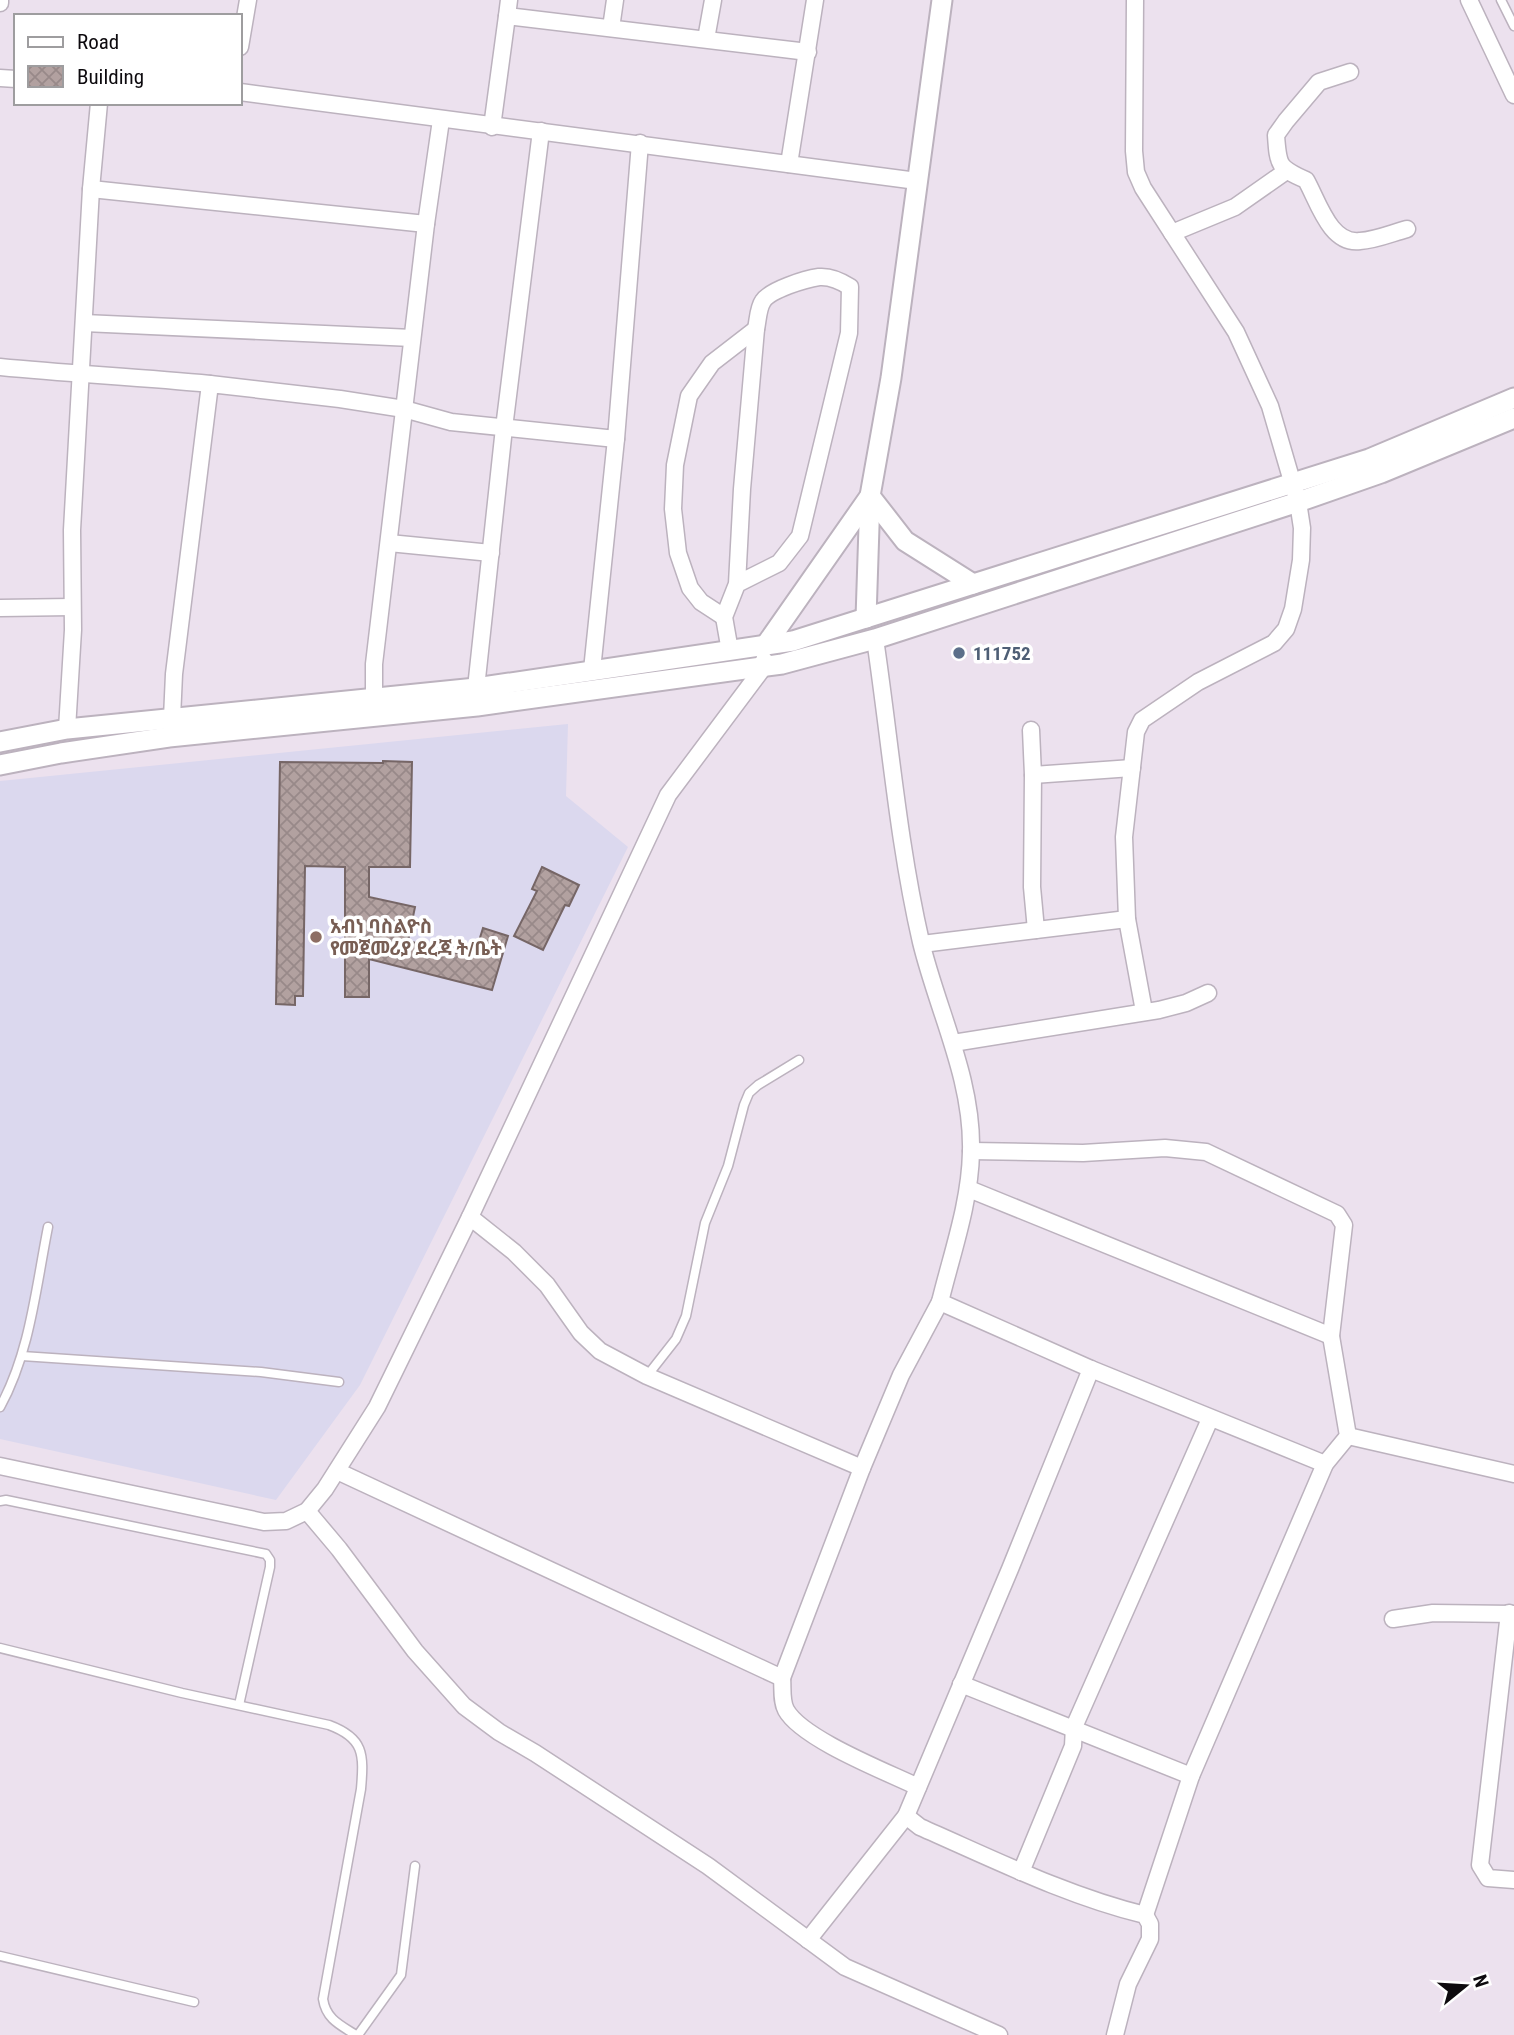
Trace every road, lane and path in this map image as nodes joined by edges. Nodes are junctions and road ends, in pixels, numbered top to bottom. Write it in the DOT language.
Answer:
graph roads {
  1 [pos="248,0"];
  2 [pos="615,0"];
  3 [pos="713,0"];
  4 [pos="815,0"];
  5 [pos="942,0"];
  6 [pos="1135,0"];
  7 [pos="1469,0"];
  8 [pos="1502,0"];
  9 [pos="508,8"];
  10 [pos="1514,26"];
  11 [pos="611,28"];
  12 [pos="242,35"];
  13 [pos="706,39"];
  14 [pos="808,52"];
  15 [pos="1350,72"];
  16 [pos="242,92"];
  17 [pos="1514,95"];
  18 [pos="99,105"];
  19 [pos="441,120"];
  20 [pos="492,127"];
  21 [pos="541,131"];
  22 [pos="640,143"];
  23 [pos="789,164"];
  24 [pos="1285,172"];
  25 [pos="917,181"];
  26 [pos="91,189"];
  27 [pos="426,224"];
  28 [pos="1408,229"];
  29 [pos="1172,233"];
  30 [pos="84,323"];
  31 [pos="756,329"];
  32 [pos="412,338"];
  33 [pos="0,367"];
  34 [pos="81,375"];
  35 [pos="210,384"];
  36 [pos="1514,398"];
  37 [pos="404,409"];
  38 [pos="1514,418"];
  39 [pos="504,428"];
  40 [pos="616,439"];
  41 [pos="1295,492"];
  42 [pos="870,496"];
  43 [pos="389,543"];
  44 [pos="491,553"];
  45 [pos="737,584"];
  46 [pos="972,584"];
  47 [pos="72,607"];
  48 [pos="0,608"];
  49 [pos="724,617"];
  50 [pos="866,618"];
  51 [pos="875,639"];
  52 [pos="765,646"];
  53 [pos="730,651"];
  54 [pos="763,668"];
  55 [pos="592,670"];
  56 [pos="476,688"];
  57 [pos="374,697"];
  58 [pos="172,718"];
  59 [pos="374,718"];
  60 [pos="67,729"];
  61 [pos="1031,730"];
  62 [pos="0,742"];
  63 [pos="0,765"];
  64 [pos="1132,768"];
  65 [pos="1033,775"];
  66 [pos="1127,919"];
  67 [pos="1036,930"];
  68 [pos="922,944"];
  69 [pos="1208,993"];
  70 [pos="1144,1011"];
  71 [pos="953,1043"];
  72 [pos="799,1060"];
  73 [pos="971,1151"];
  74 [pos="968,1189"];
  75 [pos="470,1217"];
  76 [pos="48,1227"];
  77 [pos="940,1302"];
  78 [pos="1331,1336"];
  79 [pos="22,1356"];
  80 [pos="1091,1369"];
  81 [pos="648,1376"];
  82 [pos="339,1382"];
  83 [pos="0,1407"];
  84 [pos="1210,1419"];
  85 [pos="1348,1436"];
  86 [pos="1325,1464"];
  87 [pos="0,1466"];
  88 [pos="862,1468"];
  89 [pos="337,1471"];
  90 [pos="1514,1474"];
  91 [pos="0,1501"];
  92 [pos="307,1511"];
  93 [pos="1511,1614"];
  94 [pos="1393,1619"];
  95 [pos="0,1648"];
  96 [pos="782,1678"];
  97 [pos="961,1684"];
  98 [pos="239,1705"];
  99 [pos="1074,1727"];
  100 [pos="1191,1776"];
  101 [pos="918,1787"];
  102 [pos="906,1816"];
  103 [pos="415,1866"];
  104 [pos="1021,1872"];
  105 [pos="1514,1880"];
  106 [pos="1145,1915"];
  107 [pos="808,1940"];
  108 [pos="0,1956"];
  109 [pos="194,2002"];
  110 [pos="357,2035"];
  111 [pos="999,2035"];
  112 [pos="1115,2035"];
  1 -- 12 [label="street"];
  2 -- 11 [label="street"];
  3 -- 13 [label="street"];
  4 -- 14 [label="street"];
  5 -- 25 [label="street"];
  6 -- 29 [label="street"];
  7 -- 17 [label="street"];
  8 -- 10 [label="lane"];
  9 -- 11 [label="street"];
  9 -- 20 [label="street"];
  11 -- 13 [label="street"];
  13 -- 14 [label="street"];
  14 -- 23 [label="street"];
  15 -- 24 [label="street"];
  16 -- 19 [label="street"];
  18 -- 26 [label="street"];
  19 -- 20 [label="street"];
  19 -- 27 [label="street"];
  20 -- 21 [label="street"];
  21 -- 22 [label="street"];
  21 -- 39 [label="street"];
  22 -- 23 [label="street"];
  22 -- 40 [label="street"];
  23 -- 25 [label="street"];
  24 -- 28 [label="street"];
  24 -- 29 [label="street"];
  25 -- 42 [label="street"];
  26 -- 27 [label="street"];
  26 -- 30 [label="street"];
  27 -- 32 [label="street"];
  29 -- 41 [label="street"];
  30 -- 32 [label="street"];
  30 -- 34 [label="street"];
  31 -- 45 [label="street"];
  31 -- 45 [label="street"];
  31 -- 49 [label="street"];
  32 -- 37 [label="street"];
  33 -- 34 [label="street"];
  34 -- 35 [label="street"];
  34 -- 47 [label="street"];
  35 -- 37 [label="street"];
  35 -- 58 [label="street"];
  36 -- 41 [label="street"];
  37 -- 39 [label="street"];
  37 -- 43 [label="street"];
  38 -- 41 [label="street"];
  39 -- 40 [label="street"];
  39 -- 44 [label="street"];
  40 -- 55 [label="street"];
  41 -- 46 [label="street"];
  41 -- 51 [label="street"];
  41 -- 64 [label="street"];
  42 -- 46 [label="street"];
  42 -- 50 [label="street"];
  42 -- 52 [label="street"];
  43 -- 44 [label="street"];
  43 -- 57 [label="street"];
  44 -- 56 [label="street"];
  45 -- 49 [label="street"];
  46 -- 50 [label="street"];
  47 -- 48 [label="street"];
  47 -- 60 [label="street"];
  49 -- 53 [label="street"];
  50 -- 52 [label="street"];
  51 -- 54 [label="street"];
  51 -- 68 [label="street"];
  52 -- 53 [label="street"];
  52 -- 54 [label="street"];
  53 -- 55 [label="street"];
  54 -- 59 [label="street"];
  54 -- 75 [label="street"];
  55 -- 56 [label="street"];
  56 -- 57 [label="street"];
  57 -- 58 [label="street"];
  57 -- 59 [label="street"];
  58 -- 60 [label="street"];
  59 -- 63 [label="street"];
  60 -- 62 [label="street"];
  61 -- 65 [label="street"];
  64 -- 65 [label="street"];
  64 -- 66 [label="street"];
  65 -- 67 [label="street"];
  66 -- 67 [label="street"];
  66 -- 70 [label="street"];
  67 -- 68 [label="street"];
  68 -- 71 [label="street"];
  69 -- 70 [label="street"];
  70 -- 71 [label="street"];
  71 -- 73 [label="street"];
  72 -- 81 [label="lane"];
  73 -- 74 [label="street"];
  73 -- 78 [label="street"];
  74 -- 77 [label="street"];
  74 -- 78 [label="street"];
  75 -- 81 [label="street"];
  75 -- 89 [label="street"];
  76 -- 79 [label="lane"];
  77 -- 80 [label="street"];
  77 -- 88 [label="street"];
  78 -- 85 [label="street"];
  79 -- 82 [label="lane"];
  79 -- 83 [label="lane"];
  80 -- 84 [label="street"];
  80 -- 97 [label="street"];
  81 -- 88 [label="street"];
  84 -- 86 [label="street"];
  84 -- 99 [label="street"];
  85 -- 86 [label="street"];
  85 -- 90 [label="street"];
  86 -- 100 [label="street"];
  87 -- 92 [label="street"];
  88 -- 96 [label="street"];
  89 -- 92 [label="street"];
  89 -- 96 [label="street"];
  91 -- 98 [label="lane"];
  92 -- 107 [label="street"];
  93 -- 94 [label="street"];
  93 -- 105 [label="street"];
  95 -- 98 [label="lane"];
  96 -- 101 [label="street"];
  97 -- 99 [label="street"];
  97 -- 101 [label="street"];
  98 -- 110 [label="lane"];
  99 -- 100 [label="street"];
  99 -- 104 [label="street"];
  100 -- 106 [label="street"];
  101 -- 102 [label="street"];
  102 -- 104 [label="street"];
  102 -- 107 [label="street"];
  103 -- 110 [label="lane"];
  104 -- 106 [label="street"];
  106 -- 112 [label="street"];
  107 -- 111 [label="street"];
  108 -- 109 [label="lane"];
}
